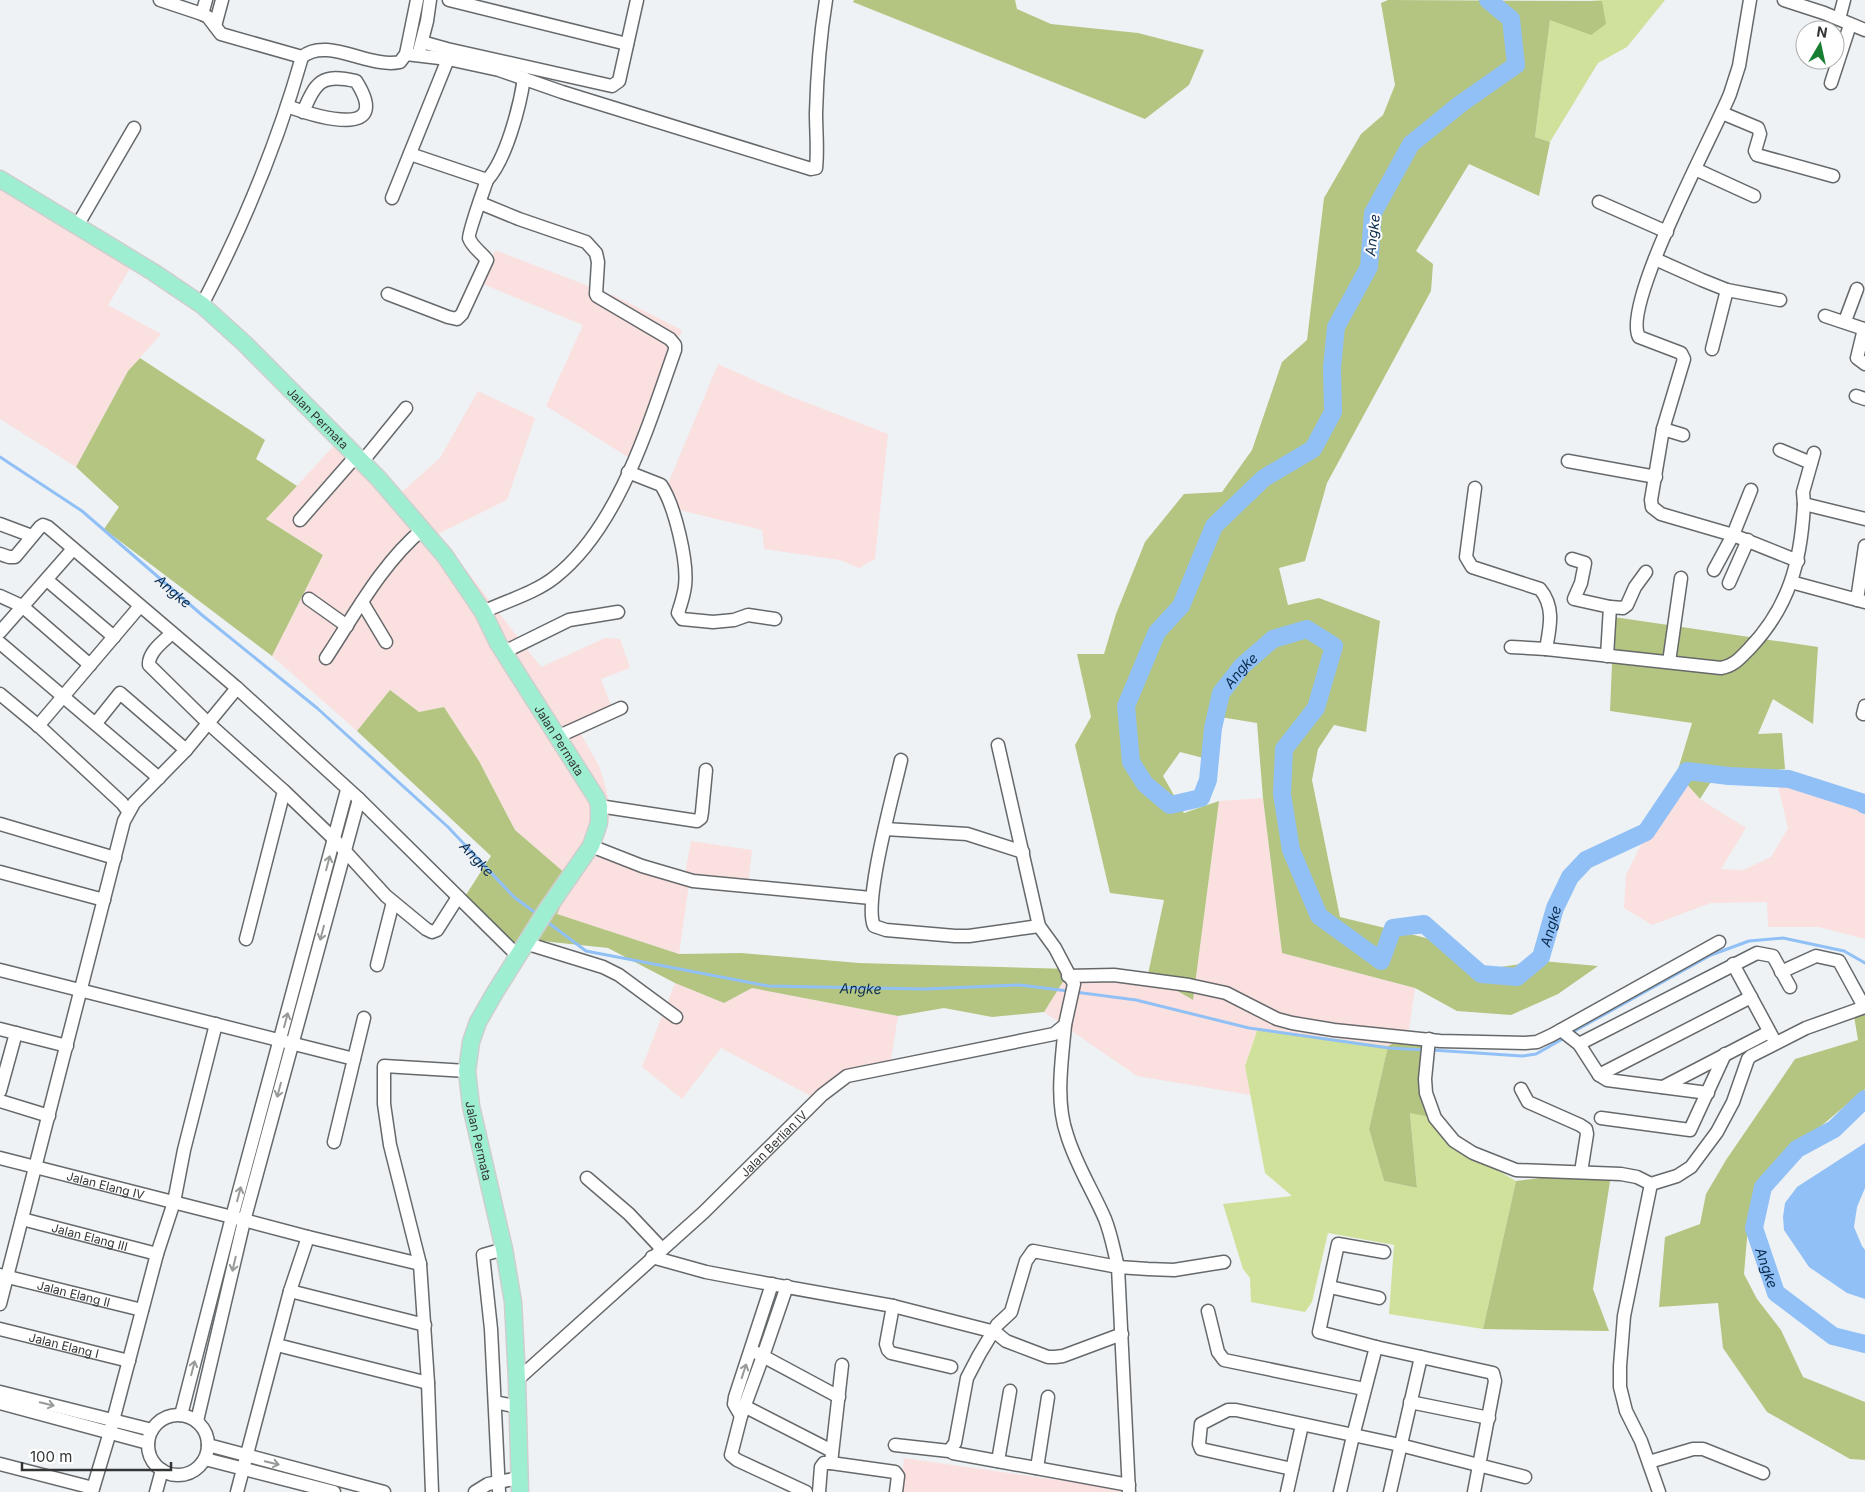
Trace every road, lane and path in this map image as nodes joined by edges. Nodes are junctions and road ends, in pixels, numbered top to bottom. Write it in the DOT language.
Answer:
graph roads {
  1 [pos="160,0"];
  2 [pos="206,0"];
  3 [pos="222,0"];
  4 [pos="417,0"];
  5 [pos="430,0"];
  6 [pos="449,0"];
  7 [pos="637,0"];
  8 [pos="826,0"];
  9 [pos="1750,0"];
  10 [pos="1784,0"];
  11 [pos="1844,0"];
  12 [pos="202,14"];
  13 [pos="1840,20"];
  14 [pos="1844,20"];
  15 [pos="1845,22"];
  16 [pos="215,26"];
  17 [pos="1865,30"];
  18 [pos="422,42"];
  19 [pos="627,44"];
  20 [pos="411,55"];
  21 [pos="302,57"];
  22 [pos="448,58"];
  23 [pos="1834,70"];
  24 [pos="524,78"];
  25 [pos="1831,83"];
  26 [pos="287,106"];
  27 [pos="303,112"];
  28 [pos="1722,113"];
  29 [pos="134,128"];
  30 [pos="410,154"];
  31 [pos="1695,169"];
  32 [pos="1833,176"];
  33 [pos="0,179"];
  34 [pos="487,180"];
  35 [pos="1754,196"];
  36 [pos="392,198"];
  37 [pos="1599,202"];
  38 [pos="480,204"];
  39 [pos="77,226"];
  40 [pos="1667,232"];
  41 [pos="1655,259"];
  42 [pos="1857,288"];
  43 [pos="1727,290"];
  44 [pos="388,294"];
  45 [pos="1780,300"];
  46 [pos="202,305"];
  47 [pos="1825,316"];
  48 [pos="1845,321"];
  49 [pos="1712,349"];
  50 [pos="1865,364"];
  51 [pos="406,408"];
  52 [pos="1663,429"];
  53 [pos="1683,435"];
  54 [pos="1780,450"];
  55 [pos="359,459"];
  56 [pos="1568,462"];
  57 [pos="628,472"];
  58 [pos="1656,477"];
  59 [pos="1475,488"];
  60 [pos="1751,490"];
  61 [pos="1804,504"];
  62 [pos="1865,519"];
  63 [pos="300,520"];
  64 [pos="0,524"];
  65 [pos="423,529"];
  66 [pos="1733,535"];
  67 [pos="32,536"];
  68 [pos="1748,540"];
  69 [pos="1865,546"];
  70 [pos="73,549"];
  71 [pos="0,554"];
  72 [pos="1572,560"];
  73 [pos="1798,561"];
  74 [pos="1714,570"];
  75 [pos="1646,572"];
  76 [pos="1681,578"];
  77 [pos="46,580"];
  78 [pos="1791,582"];
  79 [pos="1729,583"];
  80 [pos="0,596"];
  81 [pos="309,599"];
  82 [pos="1861,601"];
  83 [pos="362,602"];
  84 [pos="22,606"];
  85 [pos="140,606"];
  86 [pos="1610,607"];
  87 [pos="483,612"];
  88 [pos="618,612"];
  89 [pos="775,619"];
  90 [pos="347,626"];
  91 [pos="0,632"];
  92 [pos="172,633"];
  93 [pos="114,637"];
  94 [pos="386,642"];
  95 [pos="0,643"];
  96 [pos="1511,647"];
  97 [pos="1546,649"];
  98 [pos="504,652"];
  99 [pos="1606,656"];
  100 [pos="326,658"];
  101 [pos="1670,662"];
  102 [pos="90,665"];
  103 [pos="237,688"];
  104 [pos="0,694"];
  105 [pos="64,696"];
  106 [pos="621,708"];
  107 [pos="96,723"];
  108 [pos="208,723"];
  109 [pos="38,726"];
  110 [pos="559,736"];
  111 [pos="998,745"];
  112 [pos="186,750"];
  113 [pos="901,760"];
  114 [pos="706,770"];
  115 [pos="159,778"];
  116 [pos="347,790"];
  117 [pos="284,791"];
  118 [pos="359,799"];
  119 [pos="599,806"];
  120 [pos="128,811"];
  121 [pos="0,824"];
  122 [pos="885,829"];
  123 [pos="334,839"];
  124 [pos="591,846"];
  125 [pos="344,851"];
  126 [pos="1024,852"];
  127 [pos="115,858"];
  128 [pos="0,872"];
  129 [pos="458,898"];
  130 [pos="871,898"];
  131 [pos="104,900"];
  132 [pos="393,902"];
  133 [pos="1039,926"];
  134 [pos="246,939"];
  135 [pos="1719,942"];
  136 [pos="524,944"];
  137 [pos="1733,964"];
  138 [pos="377,965"];
  139 [pos="0,970"];
  140 [pos="1781,972"];
  141 [pos="1071,980"];
  142 [pos="1790,988"];
  143 [pos="81,991"];
  144 [pos="1751,997"];
  145 [pos="1863,1005"];
  146 [pos="676,1017"];
  147 [pos="364,1018"];
  148 [pos="216,1024"];
  149 [pos="1065,1025"];
  150 [pos="0,1028"];
  151 [pos="16,1033"];
  152 [pos="1569,1036"];
  153 [pos="286,1042"];
  154 [pos="1429,1044"];
  155 [pos="67,1046"];
  156 [pos="1725,1054"];
  157 [pos="354,1059"];
  158 [pos="467,1071"];
  159 [pos="1599,1075"];
  160 [pos="1662,1087"];
  161 [pos="1521,1089"];
  162 [pos="0,1091"];
  163 [pos="1708,1093"];
  164 [pos="0,1100"];
  165 [pos="49,1116"];
  166 [pos="1601,1118"];
  167 [pos="334,1142"];
  168 [pos="0,1158"];
  169 [pos="36,1168"];
  170 [pos="1581,1172"];
  171 [pos="587,1178"];
  172 [pos="1650,1184"];
  173 [pos="174,1202"];
  174 [pos="238,1218"];
  175 [pos="22,1219"];
  176 [pos="308,1237"];
  177 [pos="504,1249"];
  178 [pos="1384,1252"];
  179 [pos="657,1253"];
  180 [pos="157,1254"];
  181 [pos="1224,1262"];
  182 [pos="420,1264"];
  183 [pos="1118,1267"];
  184 [pos="3,1276"];
  185 [pos="772,1284"];
  186 [pos="786,1286"];
  187 [pos="1330,1287"];
  188 [pos="290,1291"];
  189 [pos="1379,1298"];
  190 [pos="0,1304"];
  191 [pos="893,1306"];
  192 [pos="142,1310"];
  193 [pos="1208,1311"];
  194 [pos="425,1325"];
  195 [pos="0,1329"];
  196 [pos="994,1332"];
  197 [pos="1122,1334"];
  198 [pos="277,1345"];
  199 [pos="1376,1347"];
  200 [pos="750,1350"];
  201 [pos="763,1356"];
  202 [pos="1421,1356"];
  203 [pos="130,1360"];
  204 [pos="842,1365"];
  205 [pos="951,1367"];
  206 [pos="518,1380"];
  207 [pos="428,1382"];
  208 [pos="972,1384"];
  209 [pos="1364,1389"];
  210 [pos="1010,1391"];
  211 [pos="0,1392"];
  212 [pos="840,1397"];
  213 [pos="1048,1397"];
  214 [pos="495,1402"];
  215 [pos="1410,1402"];
  216 [pos="0,1403"];
  217 [pos="518,1407"];
  218 [pos="743,1411"];
  219 [pos="181,1415"];
  220 [pos="1489,1418"];
  221 [pos="197,1421"];
  222 [pos="1302,1425"];
  223 [pos="111,1427"];
  224 [pos="152,1430"];
  225 [pos="1353,1436"];
  226 [pos="148,1443"];
  227 [pos="208,1445"];
  228 [pos="895,1445"];
  229 [pos="1400,1446"];
  230 [pos="831,1457"];
  231 [pos="204,1459"];
  232 [pos="998,1461"];
  233 [pos="245,1462"];
  234 [pos="1649,1462"];
  235 [pos="0,1464"];
  236 [pos="1480,1465"];
  237 [pos="1037,1468"];
  238 [pos="1292,1469"];
  239 [pos="162,1470"];
  240 [pos="1763,1473"];
  241 [pos="1525,1477"];
  242 [pos="520,1485"];
  243 [pos="499,1487"];
  244 [pos="1129,1488"];
  245 [pos="92,1490"];
  246 [pos="1394,1491"];
  247 [pos="156,1492"];
  248 [pos="238,1492"];
  249 [pos="334,1492"];
  250 [pos="384,1492"];
  251 [pos="432,1492"];
  252 [pos="476,1492"];
  253 [pos="806,1492"];
  254 [pos="819,1492"];
  255 [pos="896,1492"];
  256 [pos="1287,1492"];
  257 [pos="1340,1492"];
  258 [pos="1474,1492"];
  259 [pos="1659,1492"];
  1 -- 12 [label="street"];
  2 -- 12 [label="street"];
  3 -- 16 [label="street"];
  4 -- 20 [label="street"];
  5 -- 18 [label="street"];
  6 -- 19 [label="street"];
  7 -- 19 [label="street"];
  8 -- 24 [label="street"];
  9 -- 28 [label="street"];
  10 -- 13 [label="street"];
  11 -- 14 [label="street"];
  12 -- 16 [label="street"];
  15 -- 17 [label="street"];
  16 -- 21 [label="street"];
  18 -- 19 [label="street"];
  18 -- 20 [label="street"];
  20 -- 21 [label="street"];
  20 -- 22 [label="street"];
  21 -- 26 [label="street"];
  22 -- 24 [label="street"];
  22 -- 30 [label="street"];
  23 -- 25 [label="street"];
  24 -- 34 [label="street"];
  26 -- 27 [label="street"];
  26 -- 46 [label="street"];
  27 -- 27 [label="street"];
  28 -- 31 [label="street"];
  28 -- 32 [label="street"];
  29 -- 39 [label="street"];
  30 -- 34 [label="street"];
  30 -- 36 [label="street"];
  31 -- 35 [label="street"];
  31 -- 40 [label="street"];
  33 -- 39 [label="main road, Jalan Permata"];
  34 -- 38 [label="street"];
  37 -- 40 [label="street"];
  38 -- 44 [label="street"];
  38 -- 57 [label="street"];
  39 -- 46 [label="main road, Jalan Permata"];
  40 -- 41 [label="street"];
  41 -- 43 [label="street"];
  41 -- 52 [label="street"];
  42 -- 48 [label="street"];
  43 -- 45 [label="street"];
  43 -- 49 [label="street"];
  46 -- 55 [label="main road, Jalan Permata"];
  47 -- 48 [label="street"];
  48 -- 50 [label="street"];
  51 -- 55 [label="street"];
  52 -- 53 [label="street"];
  52 -- 58 [label="street"];
  54 -- 61 [label="street"];
  55 -- 63 [label="street"];
  55 -- 65 [label="main road, Jalan Permata"];
  56 -- 58 [label="street"];
  57 -- 87 [label="street"];
  57 -- 89 [label="street"];
  58 -- 66 [label="street"];
  59 -- 97 [label="street"];
  60 -- 66 [label="street"];
  61 -- 62 [label="street"];
  61 -- 73 [label="street"];
  64 -- 67 [label="street"];
  65 -- 83 [label="street"];
  65 -- 87 [label="main road, Jalan Permata"];
  66 -- 68 [label="street"];
  66 -- 74 [label="street"];
  67 -- 70 [label="street"];
  67 -- 71 [label="street"];
  68 -- 73 [label="street"];
  68 -- 79 [label="street"];
  69 -- 82 [label="street"];
  70 -- 77 [label="street"];
  70 -- 85 [label="street"];
  72 -- 86 [label="street"];
  73 -- 78 [label="street"];
  75 -- 86 [label="street"];
  76 -- 101 [label="street"];
  77 -- 84 [label="street"];
  77 -- 93 [label="street"];
  78 -- 82 [label="street"];
  78 -- 101 [label="street"];
  80 -- 84 [label="street"];
  81 -- 90 [label="street"];
  83 -- 90 [label="street"];
  83 -- 94 [label="street"];
  84 -- 91 [label="street"];
  84 -- 102 [label="street"];
  85 -- 92 [label="street"];
  85 -- 93 [label="street"];
  86 -- 99 [label="street"];
  87 -- 98 [label="main road, Jalan Permata"];
  88 -- 98 [label="street"];
  90 -- 100 [label="street"];
  92 -- 103 [label="street"];
  92 -- 108 [label="street"];
  93 -- 102 [label="street"];
  95 -- 105 [label="street"];
  96 -- 97 [label="street"];
  97 -- 99 [label="street"];
  98 -- 110 [label="main road, Jalan Permata"];
  99 -- 101 [label="street"];
  102 -- 105 [label="street"];
  103 -- 108 [label="street"];
  103 -- 116 [label="street"];
  104 -- 109 [label="street"];
  105 -- 107 [label="street"];
  105 -- 109 [label="street"];
  106 -- 110 [label="street"];
  107 -- 112 [label="street"];
  107 -- 115 [label="street"];
  108 -- 112 [label="street"];
  108 -- 117 [label="street"];
  109 -- 120 [label="street"];
  110 -- 119 [label="main road, Jalan Permata"];
  111 -- 126 [label="street"];
  112 -- 115 [label="street"];
  113 -- 122 [label="street"];
  114 -- 119 [label="street"];
  115 -- 120 [label="street"];
  116 -- 118 [label="street"];
  116 -- 123 [label="street"];
  117 -- 123 [label="street"];
  117 -- 134 [label="street"];
  118 -- 125 [label="street"];
  118 -- 129 [label="street"];
  119 -- 124 [label="main road, Jalan Permata"];
  120 -- 127 [label="street"];
  121 -- 127 [label="street"];
  122 -- 126 [label="street"];
  122 -- 130 [label="street"];
  123 -- 125 [label="street"];
  153 -- 123 [label="street, one-way"];
  124 -- 130 [label="street"];
  124 -- 136 [label="main road, Jalan Permata"];
  125 -- 132 [label="street"];
  125 -- 153 [label="street, one-way"];
  126 -- 133 [label="street"];
  127 -- 131 [label="street"];
  128 -- 131 [label="street"];
  129 -- 132 [label="street"];
  129 -- 136 [label="street"];
  130 -- 133 [label="street"];
  131 -- 143 [label="street"];
  132 -- 138 [label="street"];
  133 -- 141 [label="street"];
  135 -- 152 [label="street"];
  136 -- 146 [label="street"];
  136 -- 158 [label="main road, Jalan Permata"];
  137 -- 140 [label="street"];
  137 -- 144 [label="street"];
  137 -- 152 [label="street"];
  139 -- 143 [label="street"];
  140 -- 142 [label="street"];
  140 -- 145 [label="street"];
  141 -- 149 [label="street"];
  141 -- 154 [label="street"];
  143 -- 148 [label="street"];
  143 -- 155 [label="street"];
  144 -- 156 [label="street"];
  144 -- 159 [label="street"];
  145 -- 172 [label="street"];
  147 -- 157 [label="street"];
  148 -- 153 [label="street"];
  148 -- 173 [label="street"];
  149 -- 179 [label="street, Jalan Berlian IV"];
  149 -- 183 [label="street"];
  150 -- 151 [label="street"];
  151 -- 155 [label="street"];
  151 -- 162 [label="street"];
  152 -- 154 [label="street"];
  152 -- 159 [label="street"];
  153 -- 157 [label="street"];
  153 -- 174 [label="street"];
  154 -- 170 [label="street"];
  155 -- 165 [label="street"];
  156 -- 160 [label="street"];
  156 -- 163 [label="street"];
  157 -- 167 [label="street"];
  158 -- 177 [label="main road, Jalan Permata"];
  158 -- 182 [label="street"];
  159 -- 160 [label="street"];
  160 -- 163 [label="street"];
  161 -- 170 [label="street"];
  163 -- 166 [label="street"];
  164 -- 165 [label="street"];
  165 -- 169 [label="street"];
  168 -- 169 [label="street, Jalan Elang IV"];
  169 -- 173 [label="street, Jalan Elang IV"];
  169 -- 175 [label="street"];
  170 -- 172 [label="street"];
  171 -- 179 [label="street"];
  172 -- 234 [label="street"];
  173 -- 174 [label="street, Jalan Elang IV"];
  173 -- 180 [label="street"];
  174 -- 176 [label="street, Jalan Elang IV"];
  219 -- 174 [label="street, one-way"];
  174 -- 221 [label="street, one-way"];
  175 -- 180 [label="street, Jalan Elang III"];
  175 -- 184 [label="street"];
  176 -- 182 [label="street, Jalan Elang IV"];
  176 -- 188 [label="street"];
  177 -- 206 [label="main road, Jalan Permata"];
  177 -- 214 [label="street"];
  178 -- 187 [label="street"];
  179 -- 185 [label="street"];
  179 -- 206 [label="street, Jalan Berlian IV"];
  180 -- 192 [label="street"];
  181 -- 183 [label="street"];
  182 -- 194 [label="street"];
  183 -- 196 [label="street"];
  183 -- 197 [label="street"];
  184 -- 190 [label="street"];
  184 -- 192 [label="street, Jalan Elang II"];
  185 -- 186 [label="street"];
  185 -- 200 [label="street"];
  186 -- 191 [label="street"];
  186 -- 201 [label="street"];
  187 -- 189 [label="street"];
  187 -- 199 [label="street"];
  188 -- 194 [label="street"];
  188 -- 198 [label="street"];
  191 -- 196 [label="street"];
  191 -- 205 [label="street"];
  192 -- 203 [label="street"];
  193 -- 209 [label="street"];
  194 -- 207 [label="street"];
  195 -- 203 [label="street, Jalan Elang I"];
  196 -- 197 [label="street"];
  196 -- 228 [label="street"];
  197 -- 244 [label="street"];
  198 -- 207 [label="street"];
  198 -- 233 [label="street"];
  199 -- 202 [label="street"];
  199 -- 209 [label="street"];
  200 -- 201 [label="street"];
  218 -- 200 [label="street, one-way"];
  201 -- 212 [label="street"];
  201 -- 218 [label="street"];
  202 -- 215 [label="street"];
  202 -- 220 [label="street"];
  203 -- 223 [label="street"];
  204 -- 212 [label="street"];
  206 -- 217 [label="main road, Jalan Permata"];
  207 -- 251 [label="street"];
  208 -- 232 [label="street"];
  209 -- 225 [label="street"];
  210 -- 232 [label="street"];
  211 -- 223 [label="street, one-way"];
  212 -- 230 [label="street"];
  213 -- 237 [label="street"];
  214 -- 217 [label="street"];
  214 -- 243 [label="street"];
  215 -- 220 [label="street"];
  215 -- 229 [label="street"];
  216 -- 223 [label="street"];
  217 -- 242 [label="main road, Jalan Permata"];
  218 -- 230 [label="street"];
  218 -- 253 [label="street"];
  219 -- 221 [label="street"];
  219 -- 224 [label="street"];
  220 -- 236 [label="street"];
  221 -- 227 [label="street"];
  222 -- 225 [label="street"];
  222 -- 238 [label="street"];
  222 -- 238 [label="street"];
  223 -- 224 [label="street"];
  223 -- 226 [label="street"];
  223 -- 245 [label="street"];
  224 -- 226 [label="street"];
  225 -- 229 [label="street"];
  225 -- 257 [label="street"];
  226 -- 239 [label="street"];
  227 -- 231 [label="street"];
  227 -- 233 [label="street"];
  229 -- 236 [label="street"];
  229 -- 246 [label="street"];
  230 -- 254 [label="street"];
  230 -- 255 [label="street"];
  231 -- 233 [label="street"];
  231 -- 239 [label="street"];
  232 -- 237 [label="street"];
  233 -- 248 [label="street"];
  233 -- 249 [label="street"];
  233 -- 250 [label="street, one-way"];
  234 -- 240 [label="street"];
  234 -- 259 [label="street"];
  235 -- 245 [label="street"];
  236 -- 241 [label="street"];
  236 -- 258 [label="street"];
  237 -- 244 [label="street"];
  238 -- 256 [label="street"];
  239 -- 247 [label="street"];
  242 -- 243 [label="street"];
  243 -- 252 [label="street"];
}
